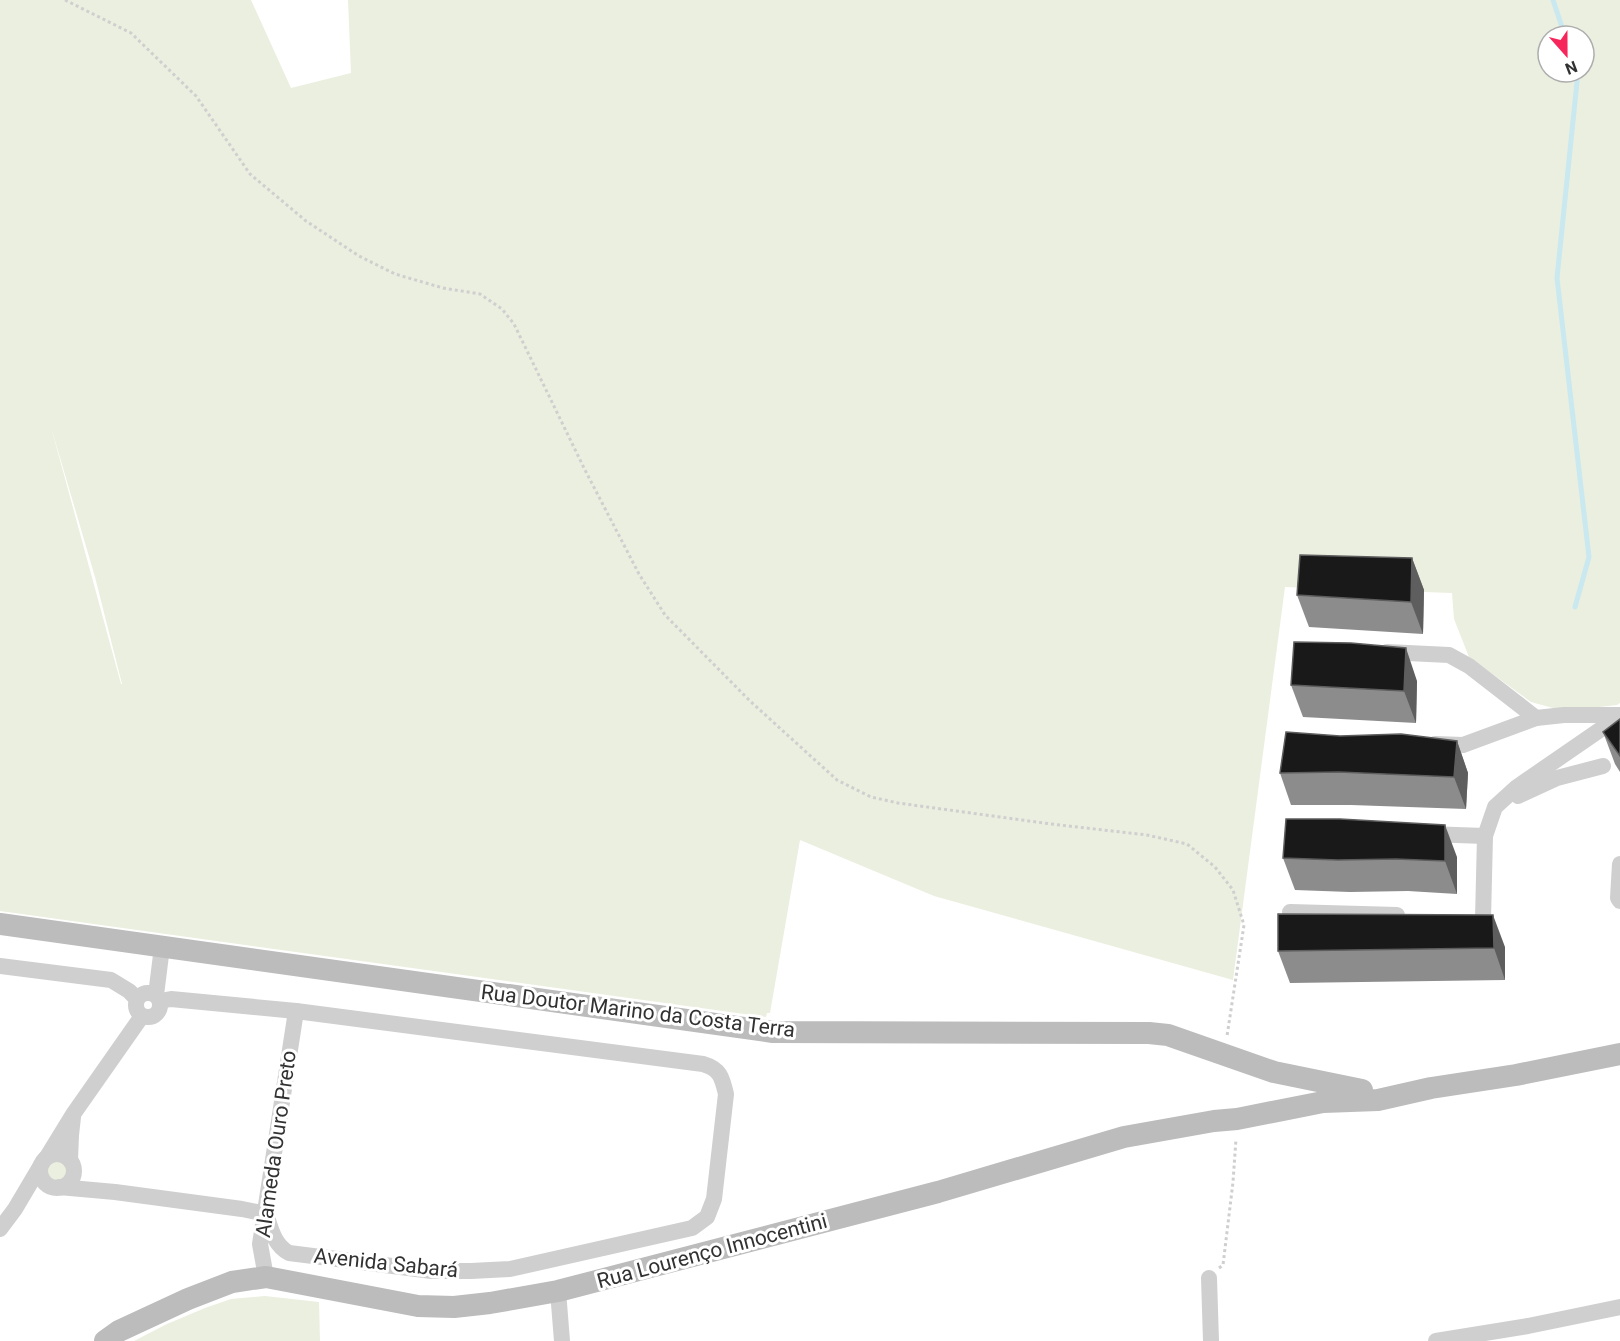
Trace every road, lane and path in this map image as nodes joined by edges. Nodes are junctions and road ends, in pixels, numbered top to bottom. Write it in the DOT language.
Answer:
graph roads {
  1 [pos="65,0"];
  2 [pos="1366,651"];
  3 [pos="1620,716"];
  4 [pos="1536,718"];
  5 [pos="1418,743"];
  6 [pos="1603,766"];
  7 [pos="1495,807"];
  8 [pos="1407,834"];
  9 [pos="1485,836"];
  10 [pos="1620,864"];
  11 [pos="1620,901"];
  12 [pos="1290,912"];
  13 [pos="1416,916"];
  14 [pos="1483,918"];
  15 [pos="0,924"];
  16 [pos="162,947"];
  17 [pos="0,966"];
  18 [pos="158,998"];
  19 [pos="137,999"];
  20 [pos="296,1011"];
  21 [pos="142,1016"];
  22 [pos="1620,1054"];
  23 [pos="1224,1055"];
  24 [pos="1274,1072"];
  25 [pos="1431,1088"];
  26 [pos="1362,1090"];
  27 [pos="1323,1102"];
  28 [pos="74,1113"];
  29 [pos="1237,1119"];
  30 [pos="44,1161"];
  31 [pos="72,1164"];
  32 [pos="55,1187"];
  33 [pos="115,1192"];
  34 [pos="15,1209"];
  35 [pos="266,1214"];
  36 [pos="0,1229"];
  37 [pos="266,1277"];
  38 [pos="1209,1278"];
  39 [pos="558,1291"];
  40 [pos="1620,1307"];
  41 [pos="1525,1333"];
  42 [pos="1445,1340"];
  43 [pos="105,1341"];
  44 [pos="562,1341"];
  45 [pos="1211,1341"];
  1 -- 23 [label="path"];
  2 -- 4 [label="street"];
  3 -- 4 [label="street"];
  3 -- 7 [label="street"];
  4 -- 5 [label="street"];
  6 -- 7 [label="street"];
  7 -- 9 [label="street"];
  8 -- 9 [label="street"];
  9 -- 14 [label="street"];
  10 -- 11 [label="street"];
  12 -- 13 [label="street"];
  15 -- 16 [label="main road, Rua Doutor Marino da Costa Terra"];
  16 -- 18 [label="street"];
  16 -- 23 [label="main road, Rua Doutor Marino da Costa Terra"];
  17 -- 19 [label="street"];
  18 -- 19 [label="street"];
  18 -- 20 [label="street"];
  18 -- 21 [label="street"];
  19 -- 21 [label="street"];
  20 -- 35 [label="street, Alameda Ouro Preto"];
  20 -- 35 [label="street, Avenida Sabará"];
  21 -- 28 [label="street"];
  22 -- 25 [label="main road, Rua Lourenço Innocentini"];
  23 -- 24 [label="main road, Rua Doutor Marino da Costa Terra"];
  24 -- 26 [label="main road, Rua Doutor Marino da Costa Terra"];
  24 -- 27 [label="main road, Rua Doutor Marino da Costa Terra"];
  25 -- 26 [label="main road, Rua Lourenço Innocentini"];
  25 -- 27 [label="main road, Rua Lourenço Innocentini"];
  26 -- 27 [label="main road, Rua Lourenço Innocentini"];
  27 -- 29 [label="main road, Rua Lourenço Innocentini"];
  28 -- 30 [label="street"];
  28 -- 31 [label="street"];
  29 -- 38 [label="path"];
  29 -- 39 [label="main road, Rua Lourenço Innocentini"];
  30 -- 31 [label="street"];
  30 -- 32 [label="street"];
  30 -- 34 [label="street"];
  31 -- 32 [label="street"];
  31 -- 33 [label="street"];
  32 -- 33 [label="street"];
  32 -- 34 [label="street"];
  33 -- 35 [label="street"];
  34 -- 36 [label="street"];
  35 -- 37 [label="street, Alameda Ouro Preto"];
  37 -- 39 [label="main road, Rua Lourenço Innocentini"];
  37 -- 43 [label="main road, Rua Lourenço Innocentini"];
  38 -- 45 [label="street"];
  39 -- 44 [label="street"];
  40 -- 41 [label="street"];
  41 -- 42 [label="street"];
}
